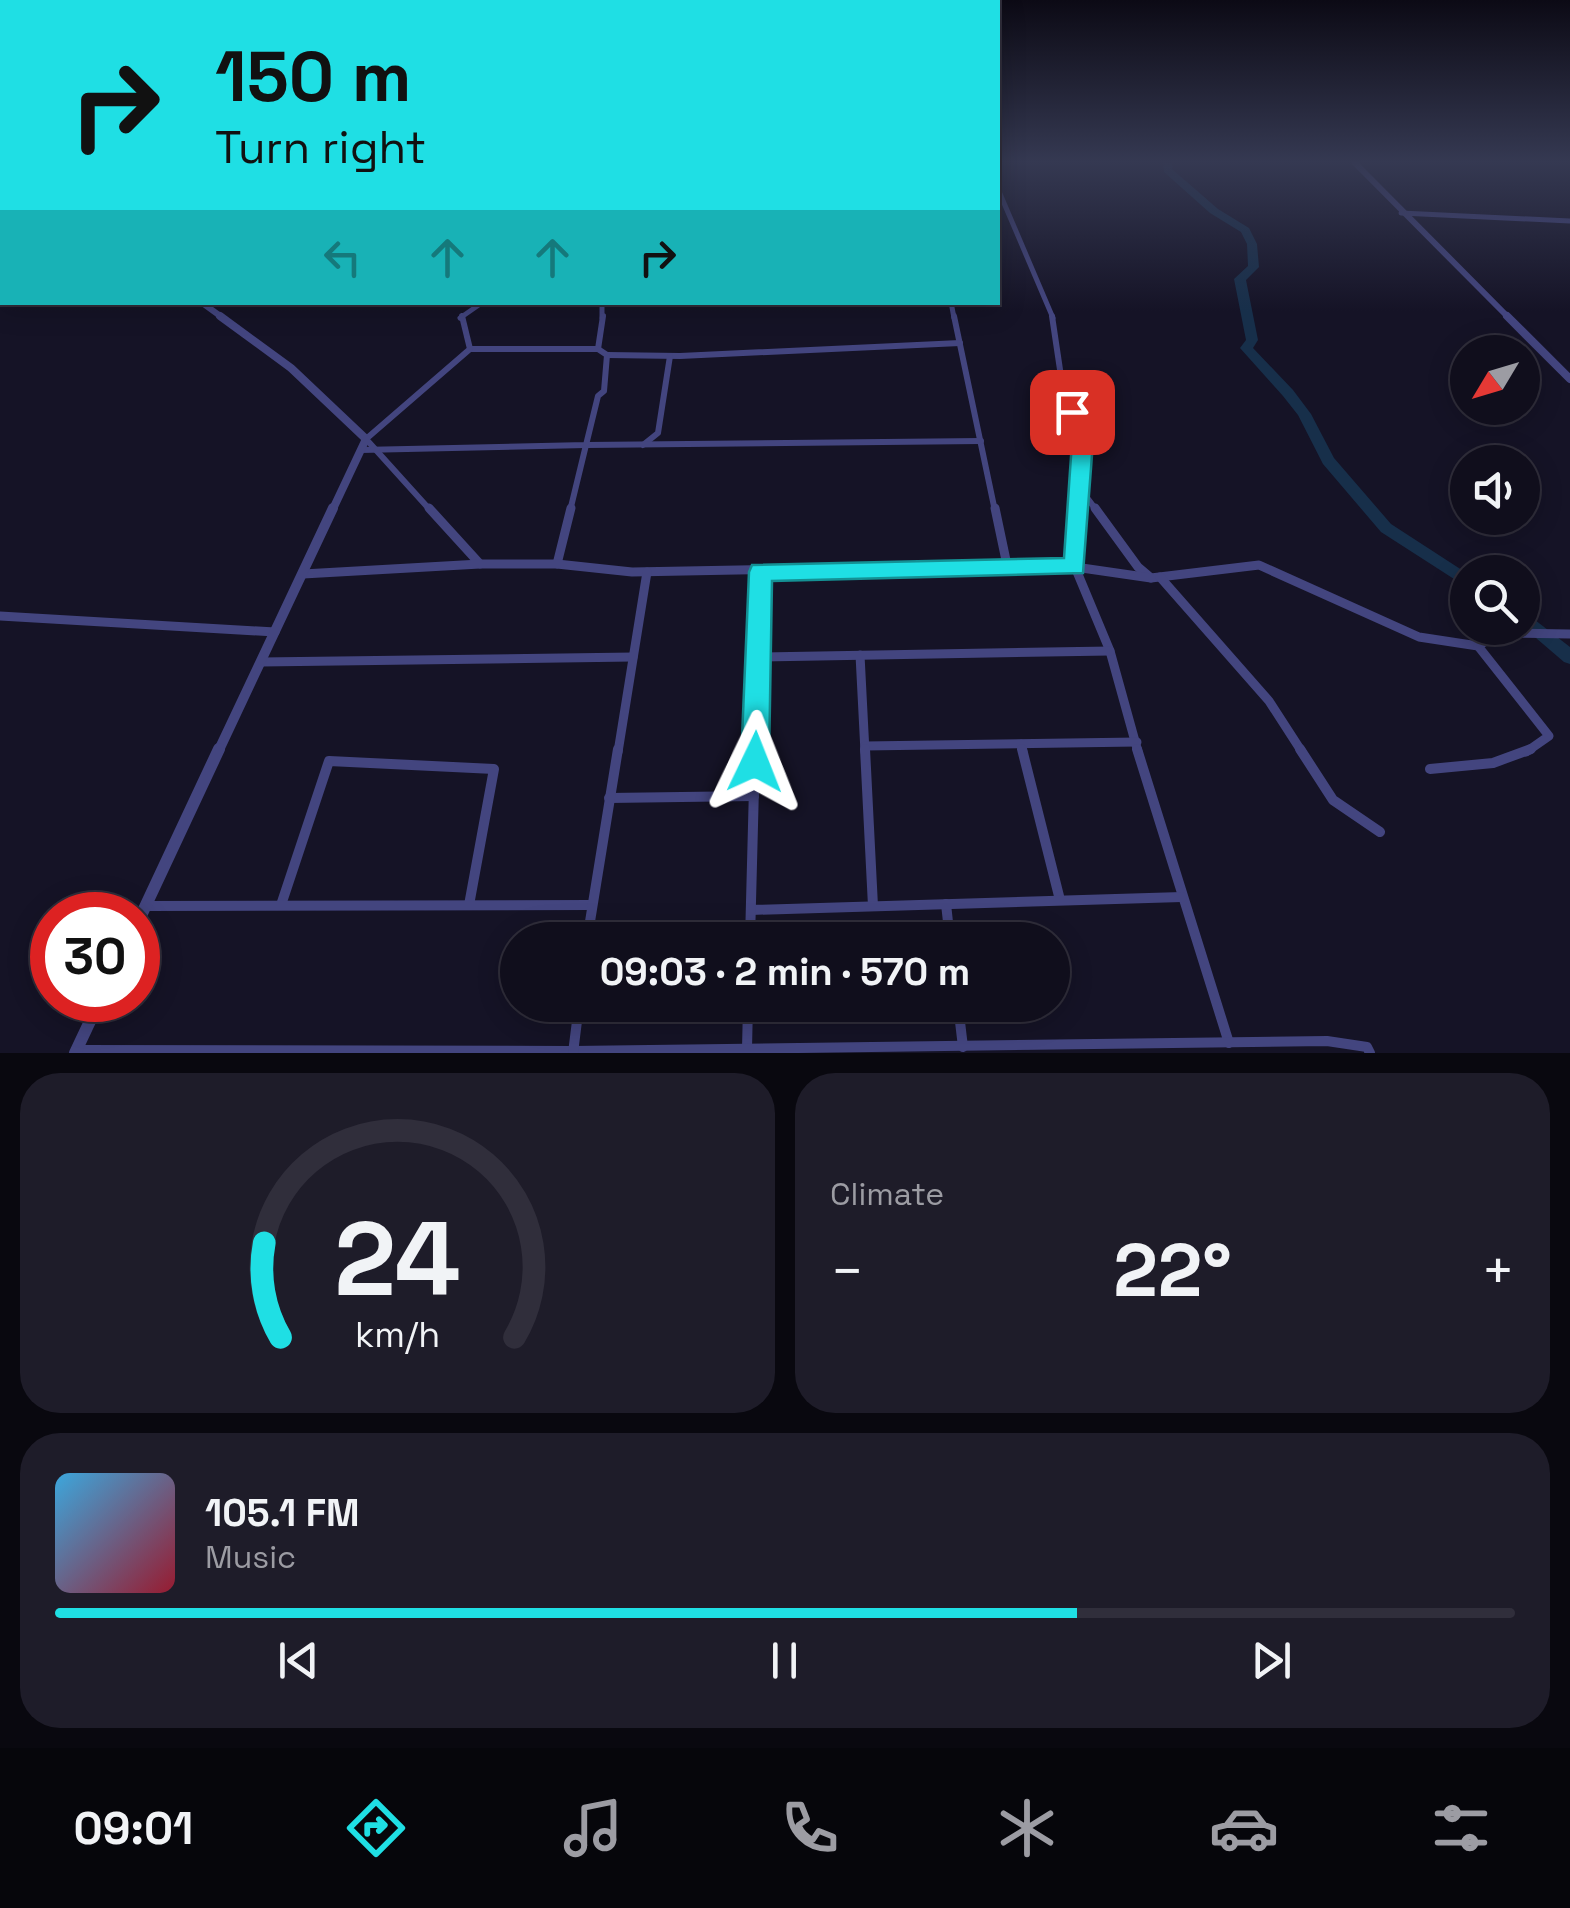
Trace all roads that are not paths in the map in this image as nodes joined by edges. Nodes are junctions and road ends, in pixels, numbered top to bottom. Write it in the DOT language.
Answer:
graph roads {
  1 [pos="1008,212"];
  2 [pos="1402,214"];
  3 [pos="1570,220"];
  4 [pos="205,305"];
  5 [pos="478,305"];
  6 [pos="604,305"];
  7 [pos="952,305"];
  8 [pos="960,343"];
  9 [pos="598,349"];
  10 [pos="470,350"];
  11 [pos="607,354"];
  12 [pos="670,356"];
  13 [pos="1570,379"];
  14 [pos="981,441"];
  15 [pos="364,444"];
  16 [pos="643,445"];
  17 [pos="586,446"];
  18 [pos="376,450"];
  19 [pos="1082,492"];
  20 [pos="480,564"];
  21 [pos="557,564"];
  22 [pos="1007,566"];
  23 [pos="1075,567"];
  24 [pos="646,572"];
  25 [pos="760,572"];
  26 [pos="303,574"];
  27 [pos="1156,578"];
  28 [pos="0,616"];
  29 [pos="276,632"];
  30 [pos="1570,634"];
  31 [pos="1478,646"];
  32 [pos="1110,651"];
  33 [pos="860,655"];
  34 [pos="632,656"];
  35 [pos="758,657"];
  36 [pos="262,662"];
  37 [pos="1136,742"];
  38 [pos="1021,744"];
  39 [pos="865,746"];
  40 [pos="1430,769"];
  41 [pos="754,796"];
  42 [pos="609,798"];
  43 [pos="1380,832"];
  44 [pos="152,892"];
  45 [pos="1182,897"];
  46 [pos="1060,900"];
  47 [pos="591,904"];
  48 [pos="946,904"];
  49 [pos="281,905"];
  50 [pos="469,905"];
  51 [pos="160,906"];
  52 [pos="873,906"];
  53 [pos="751,910"];
  54 [pos="589,922"];
  55 [pos="751,922"];
  56 [pos="948,922"];
  57 [pos="90,1022"];
  58 [pos="577,1022"];
  59 [pos="748,1022"];
  60 [pos="960,1022"];
  61 [pos="1229,1043"];
  62 [pos="963,1047"];
  63 [pos="747,1050"];
  64 [pos="874,1051"];
  65 [pos="76,1052"];
  66 [pos="573,1052"];
  67 [pos="1370,1053"];
  1 -- 19 [label="street"];
  2 -- 3 [label="street"];
  2 -- 13 [label="street"];
  4 -- 15 [label="street"];
  5 -- 10 [label="street"];
  6 -- 9 [label="street"];
  7 -- 8 [label="street"];
  8 -- 12 [label="street"];
  8 -- 14 [label="street"];
  9 -- 10 [label="street"];
  9 -- 11 [label="street"];
  10 -- 15 [label="street"];
  11 -- 12 [label="street"];
  11 -- 17 [label="street"];
  12 -- 16 [label="street"];
  14 -- 16 [label="street"];
  14 -- 22 [label="street"];
  15 -- 18 [label="street"];
  15 -- 26 [label="street"];
  16 -- 17 [label="street"];
  17 -- 18 [label="street"];
  17 -- 21 [label="street"];
  18 -- 20 [label="street"];
  19 -- 23 [label="street"];
  19 -- 27 [label="street"];
  20 -- 21 [label="street"];
  20 -- 26 [label="street"];
  21 -- 24 [label="street"];
  22 -- 23 [label="street"];
  22 -- 25 [label="street"];
  23 -- 27 [label="street"];
  23 -- 32 [label="street"];
  24 -- 25 [label="street"];
  24 -- 34 [label="street"];
  25 -- 35 [label="street"];
  26 -- 29 [label="street"];
  27 -- 31 [label="street"];
  27 -- 43 [label="street"];
  28 -- 29 [label="street"];
  29 -- 36 [label="street"];
  30 -- 31 [label="street"];
  31 -- 40 [label="street"];
  32 -- 33 [label="street"];
  32 -- 37 [label="street"];
  33 -- 35 [label="street"];
  33 -- 39 [label="street"];
  34 -- 36 [label="street"];
  34 -- 42 [label="street"];
  35 -- 41 [label="street"];
  36 -- 44 [label="street"];
  37 -- 38 [label="street"];
  37 -- 45 [label="street"];
  38 -- 39 [label="street"];
  38 -- 46 [label="street"];
  39 -- 52 [label="street"];
  41 -- 42 [label="street"];
  41 -- 53 [label="street"];
  42 -- 47 [label="street"];
  45 -- 46 [label="street"];
  45 -- 61 [label="street"];
  46 -- 48 [label="street"];
  47 -- 50 [label="street"];
  47 -- 54 [label="street"];
  48 -- 52 [label="street"];
  48 -- 56 [label="street"];
  49 -- 50 [label="street"];
  49 -- 50 [label="street"];
  49 -- 51 [label="street"];
  52 -- 53 [label="street"];
  53 -- 55 [label="street"];
  57 -- 65 [label="street"];
  58 -- 66 [label="street"];
  59 -- 63 [label="street"];
  60 -- 62 [label="street"];
  61 -- 62 [label="street"];
  61 -- 67 [label="street"];
  62 -- 64 [label="street"];
  63 -- 64 [label="street"];
  63 -- 66 [label="street"];
  65 -- 66 [label="street"];
}
